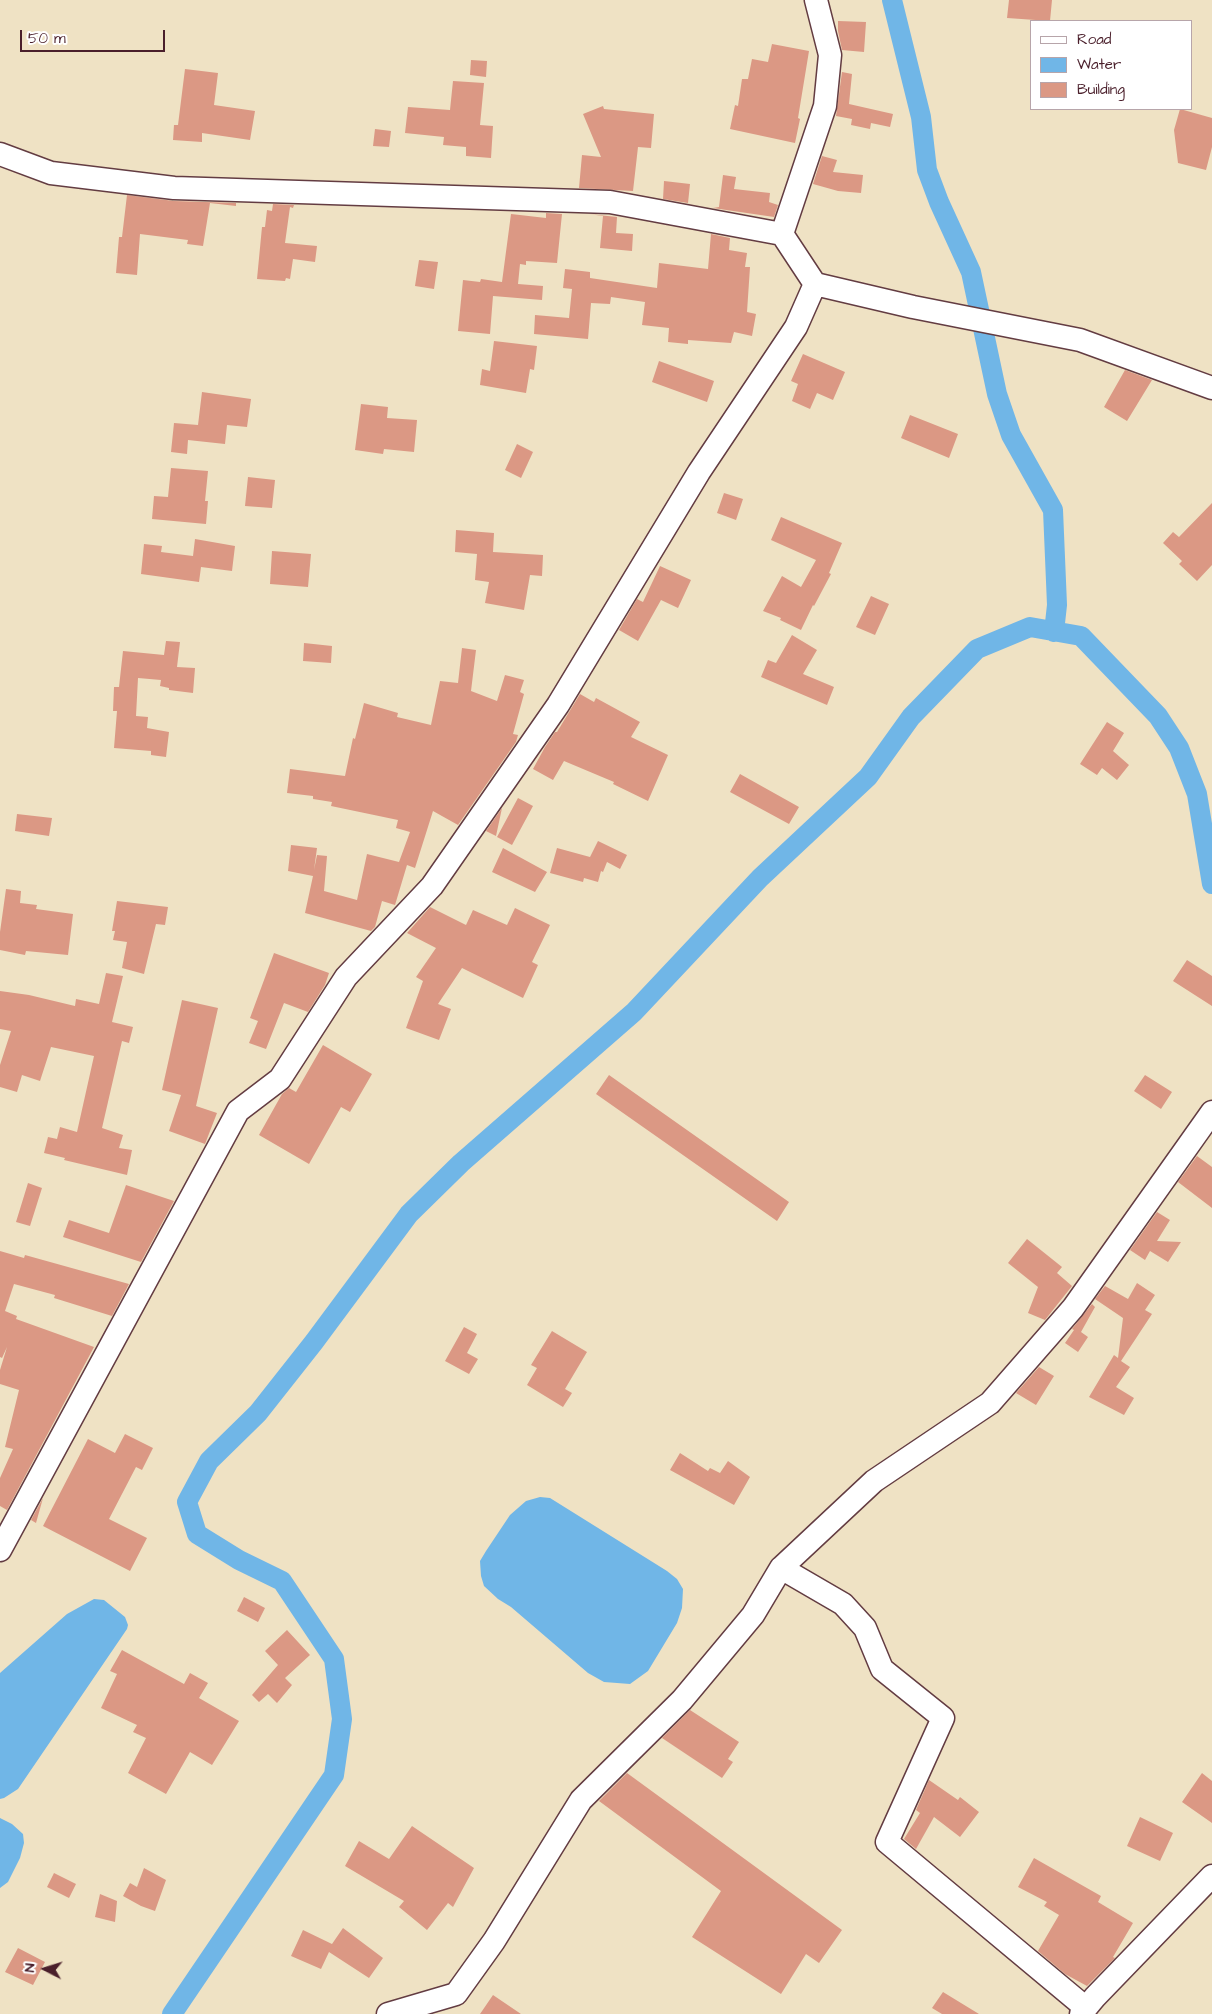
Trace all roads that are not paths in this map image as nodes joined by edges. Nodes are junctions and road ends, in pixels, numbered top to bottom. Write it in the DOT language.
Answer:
graph roads {
  1 [pos="816,0"];
  2 [pos="0,154"];
  3 [pos="782,234"];
  4 [pos="815,284"];
  5 [pos="1210,382"];
  6 [pos="1212,1112"];
  7 [pos="0,1550"];
  8 [pos="781,1568"];
  9 [pos="1212,1876"];
  10 [pos="1084,2011"];
  11 [pos="388,2014"];
  1 -- 3 [label="street"];
  2 -- 3 [label="street"];
  3 -- 4 [label="street"];
  4 -- 5 [label="street"];
  4 -- 7 [label="street"];
  6 -- 8 [label="street"];
  8 -- 10 [label="street"];
  8 -- 11 [label="street"];
  9 -- 10 [label="street"];
}
